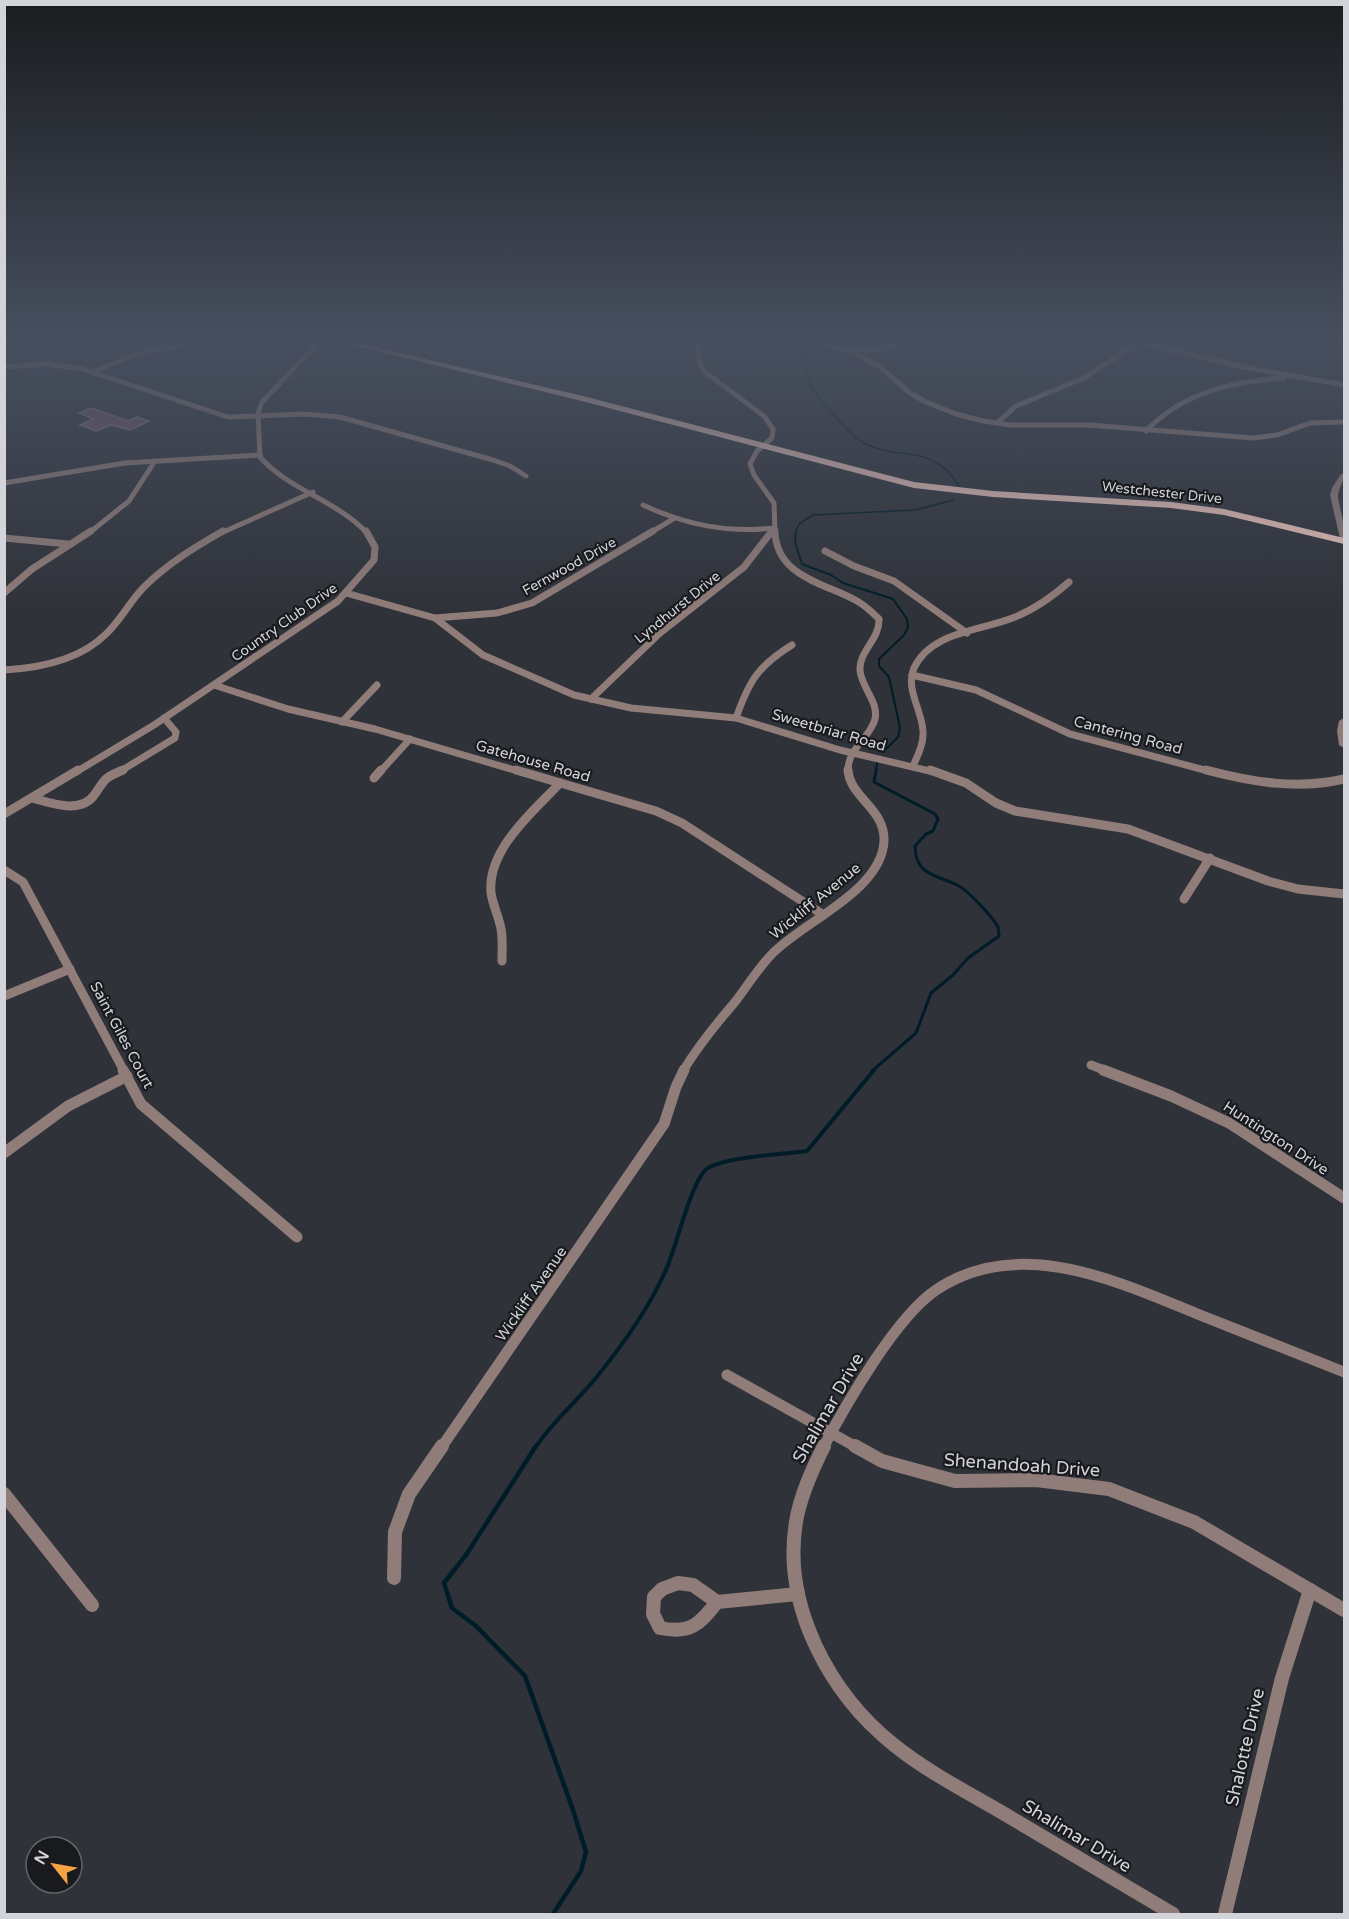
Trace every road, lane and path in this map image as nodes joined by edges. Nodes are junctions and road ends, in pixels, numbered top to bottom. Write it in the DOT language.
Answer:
graph roads {
  1 [pos="259,432"];
  2 [pos="392,432"];
  3 [pos="708,432"];
  4 [pos="772,432"];
  5 [pos="1154,432"];
  6 [pos="1287,432"];
  7 [pos="763,446"];
  8 [pos="260,455"];
  9 [pos="155,461"];
  10 [pos="526,476"];
  11 [pos="1344,476"];
  12 [pos="4,483"];
  13 [pos="314,492"];
  14 [pos="643,505"];
  15 [pos="673,519"];
  16 [pos="774,528"];
  17 [pos="4,538"];
  18 [pos="1344,540"];
  19 [pos="68,544"];
  20 [pos="825,551"];
  21 [pos="1069,582"];
  22 [pos="4,593"];
  23 [pos="346,593"];
  24 [pos="435,618"];
  25 [pos="967,633"];
  26 [pos="792,645"];
  27 [pos="4,670"];
  28 [pos="912,675"];
  29 [pos="214,685"];
  30 [pos="377,685"];
  31 [pos="591,699"];
  32 [pos="164,718"];
  33 [pos="736,718"];
  34 [pos="1344,721"];
  35 [pos="342,722"];
  36 [pos="410,740"];
  37 [pos="1344,745"];
  38 [pos="853,753"];
  39 [pos="913,766"];
  40 [pos="374,778"];
  41 [pos="1344,779"];
  42 [pos="560,783"];
  43 [pos="33,798"];
  44 [pos="4,814"];
  45 [pos="1210,858"];
  46 [pos="4,870"];
  47 [pos="1344,894"];
  48 [pos="1184,899"];
  49 [pos="822,914"];
  50 [pos="502,961"];
  51 [pos="70,969"];
  52 [pos="4,996"];
  53 [pos="1091,1065"];
  54 [pos="127,1076"];
  55 [pos="4,1153"];
  56 [pos="1344,1198"];
  57 [pos="297,1237"];
  58 [pos="1344,1372"];
  59 [pos="727,1375"];
  60 [pos="831,1433"];
  61 [pos="4,1494"];
  62 [pos="394,1578"];
  63 [pos="1310,1590"];
  64 [pos="798,1594"];
  65 [pos="717,1602"];
  66 [pos="92,1605"];
  67 [pos="1344,1610"];
  68 [pos="1173,1914"];
  69 [pos="1226,1914"];
  1 -- 8 [label="street"];
  2 -- 10 [label="street"];
  3 -- 7 [label="main road, Westchester Drive"];
  4 -- 7 [label="street"];
  5 -- 6 [label="street"];
  7 -- 16 [label="street"];
  7 -- 18 [label="main road, Westchester Drive"];
  8 -- 9 [label="street"];
  8 -- 13 [label="street, Country Club Drive"];
  9 -- 12 [label="street"];
  9 -- 19 [label="street"];
  11 -- 18 [label="street"];
  13 -- 23 [label="street, Country Club Drive"];
  13 -- 27 [label="street"];
  14 -- 15 [label="street"];
  15 -- 16 [label="street"];
  15 -- 24 [label="street, Fernwood Drive"];
  16 -- 31 [label="street, Lyndhurst Drive"];
  16 -- 38 [label="street"];
  17 -- 19 [label="street"];
  19 -- 22 [label="street"];
  20 -- 25 [label="street"];
  21 -- 25 [label="street"];
  23 -- 24 [label="street, Sweetbriar Road"];
  23 -- 29 [label="street, Country Club Drive"];
  24 -- 31 [label="street, Sweetbriar Road"];
  25 -- 28 [label="street"];
  26 -- 33 [label="street"];
  28 -- 39 [label="street"];
  28 -- 41 [label="street, Cantering Road"];
  29 -- 32 [label="street, Country Club Drive"];
  29 -- 35 [label="street, Gatehouse Road"];
  30 -- 35 [label="street"];
  31 -- 33 [label="street, Sweetbriar Road"];
  32 -- 43 [label="street, Country Club Drive"];
  32 -- 43 [label="street"];
  33 -- 38 [label="street, Sweetbriar Road"];
  34 -- 37 [label="street"];
  35 -- 36 [label="street, Gatehouse Road"];
  36 -- 40 [label="street"];
  36 -- 42 [label="street, Gatehouse Road"];
  38 -- 39 [label="street, Sweetbriar Road"];
  38 -- 49 [label="street, Wickliff Avenue"];
  39 -- 45 [label="street, Sweetbriar Road"];
  42 -- 49 [label="street, Gatehouse Road"];
  42 -- 50 [label="street"];
  43 -- 44 [label="street, Country Club Drive"];
  45 -- 47 [label="street, Sweetbriar Road"];
  45 -- 48 [label="street"];
  46 -- 51 [label="street, Saint Giles Court"];
  49 -- 62 [label="street, Wickliff Avenue"];
  51 -- 52 [label="street"];
  51 -- 54 [label="street, Saint Giles Court"];
  53 -- 56 [label="street, Huntington Drive"];
  54 -- 55 [label="street"];
  54 -- 57 [label="street, Saint Giles Court"];
  58 -- 60 [label="street, Shalimar Drive"];
  59 -- 60 [label="street, Shenandoah Drive"];
  60 -- 63 [label="street, Shenandoah Drive"];
  60 -- 64 [label="street, Shalimar Drive"];
  61 -- 66 [label="street"];
  63 -- 67 [label="street, Shenandoah Drive"];
  63 -- 69 [label="street, Shalotte Drive"];
  64 -- 65 [label="street"];
  64 -- 68 [label="street, Shalimar Drive"];
  65 -- 65 [label="street"];
}
